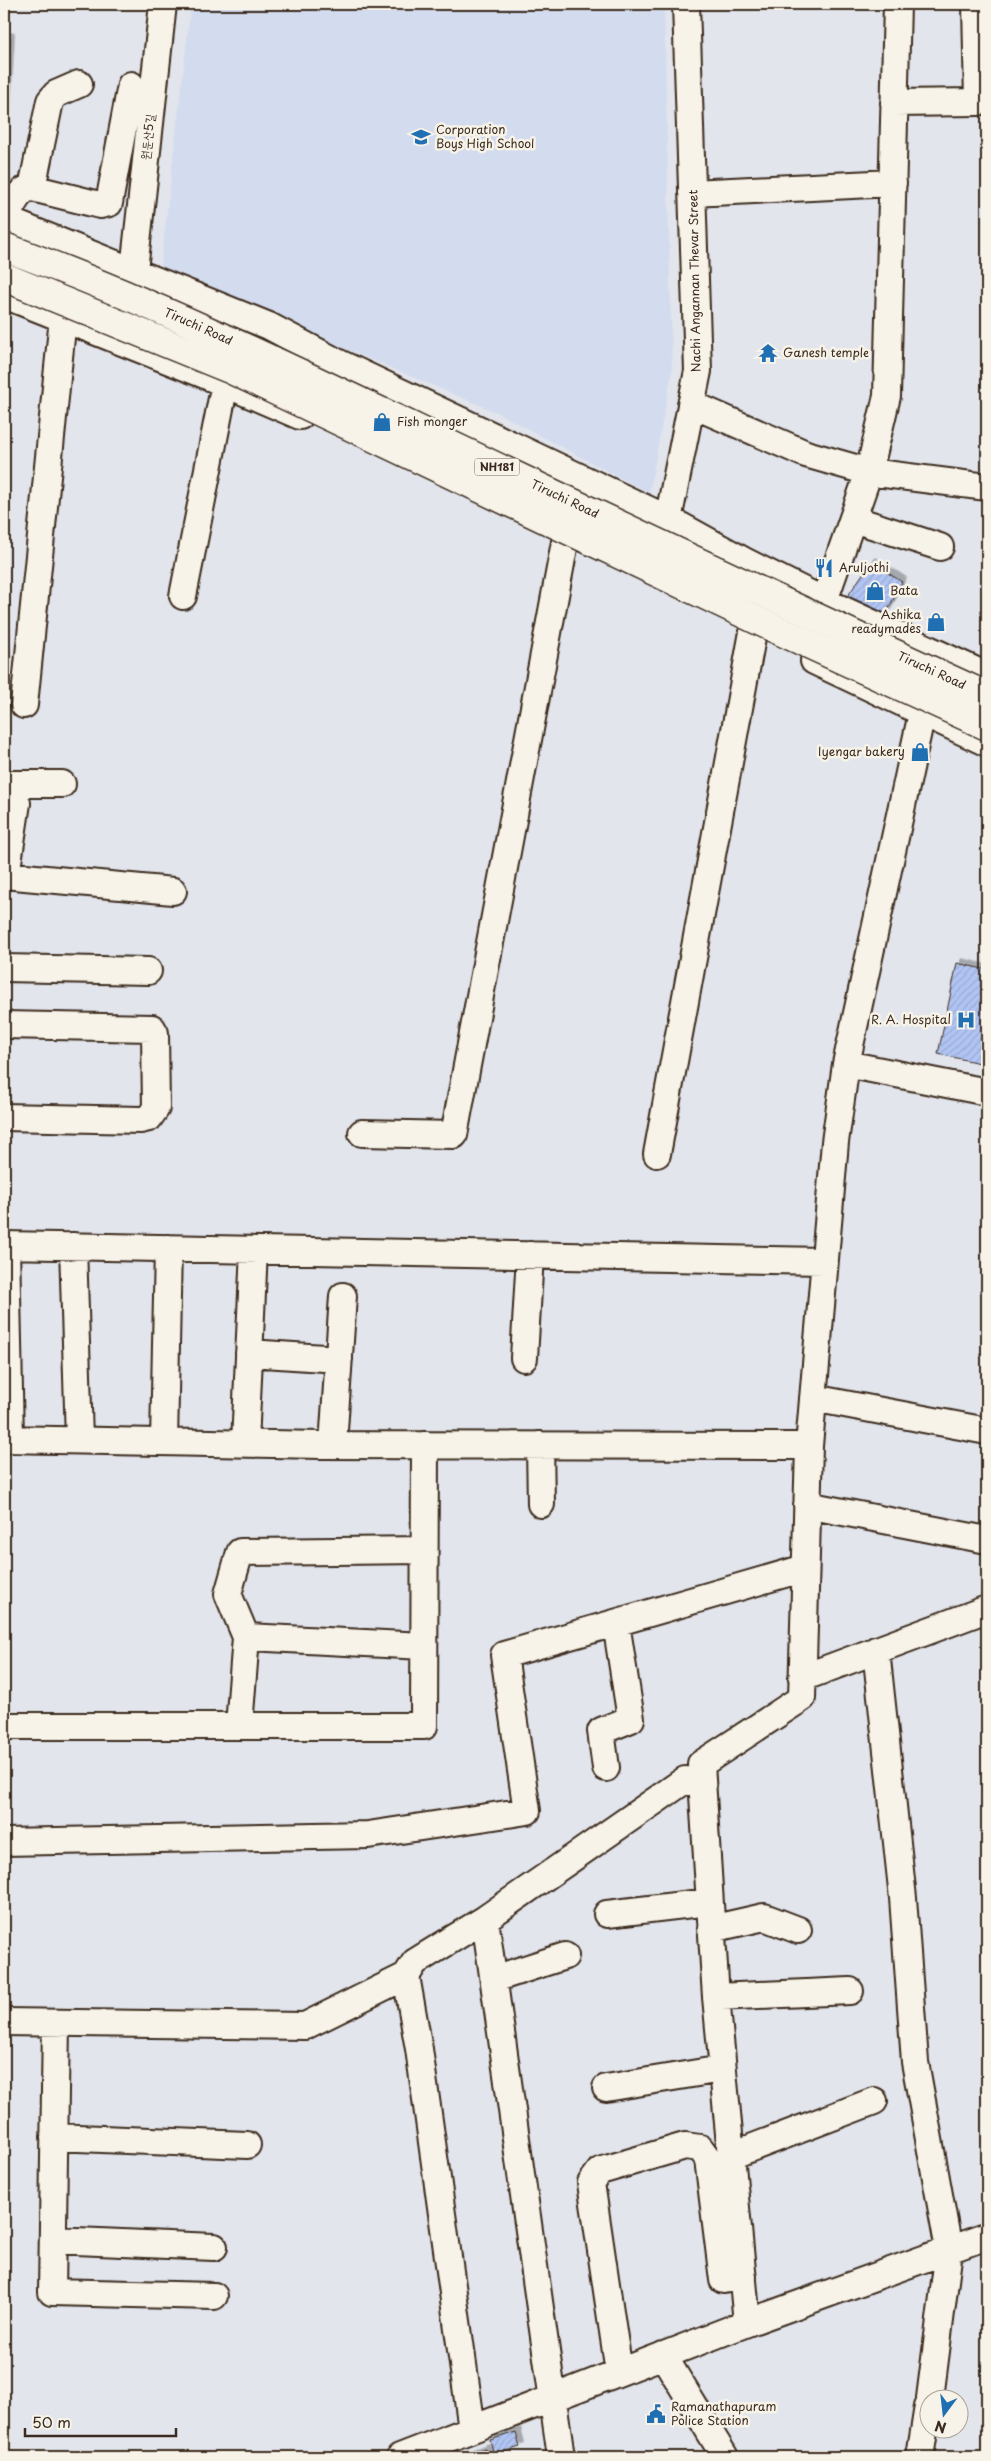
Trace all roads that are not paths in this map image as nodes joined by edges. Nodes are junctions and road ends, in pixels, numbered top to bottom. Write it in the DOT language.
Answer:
graph roads {
  1 [pos="163,4"];
  2 [pos="686,4"];
  3 [pos="897,4"];
  4 [pos="976,4"];
  5 [pos="78,84"];
  6 [pos="131,85"];
  7 [pos="894,103"];
  8 [pos="892,183"];
  9 [pos="32,188"];
  10 [pos="692,192"];
  11 [pos="4,219"];
  12 [pos="4,247"];
  13 [pos="134,270"];
  14 [pos="4,277"];
  15 [pos="4,295"];
  16 [pos="63,318"];
  17 [pos="224,383"];
  18 [pos="691,404"];
  19 [pos="869,472"];
  20 [pos="987,487"];
  21 [pos="668,518"];
  22 [pos="853,519"];
  23 [pos="564,542"];
  24 [pos="940,548"];
  25 [pos="656,585"];
  26 [pos="183,596"];
  27 [pos="824,602"];
  28 [pos="753,632"];
  29 [pos="987,676"];
  30 [pos="987,696"];
  31 [pos="24,705"];
  32 [pos="922,713"];
  33 [pos="987,726"];
  34 [pos="987,743"];
  35 [pos="62,784"];
  36 [pos="11,794"];
  37 [pos="5,875"];
  38 [pos="173,891"];
  39 [pos="4,968"];
  40 [pos="148,971"];
  41 [pos="4,1025"];
  42 [pos="846,1064"];
  43 [pos="987,1092"];
  44 [pos="4,1117"];
  45 [pos="362,1133"];
  46 [pos="657,1154"];
  47 [pos="5,1245"];
  48 [pos="73,1246"];
  49 [pos="168,1248"];
  50 [pos="254,1250"];
  51 [pos="530,1255"];
  52 [pos="824,1261"];
  53 [pos="343,1296"];
  54 [pos="249,1353"];
  55 [pos="524,1358"];
  56 [pos="339,1359"];
  57 [pos="813,1398"];
  58 [pos="987,1431"];
  59 [pos="7,1439"];
  60 [pos="79,1440"];
  61 [pos="164,1442"];
  62 [pos="245,1443"];
  63 [pos="333,1445"];
  64 [pos="424,1445"];
  65 [pos="540,1445"];
  66 [pos="809,1446"];
  67 [pos="541,1504"];
  68 [pos="807,1505"];
  69 [pos="987,1540"];
  70 [pos="424,1550"];
  71 [pos="805,1568"];
  72 [pos="987,1609"];
  73 [pos="616,1623"];
  74 [pos="246,1637"];
  75 [pos="424,1646"];
  76 [pos="876,1650"];
  77 [pos="802,1678"];
  78 [pos="4,1726"];
  79 [pos="239,1726"];
  80 [pos="606,1768"];
  81 [pos="702,1784"];
  82 [pos="4,1842"];
  83 [pos="709,1902"];
  84 [pos="607,1914"];
  85 [pos="485,1919"];
  86 [pos="711,1929"];
  87 [pos="798,1930"];
  88 [pos="565,1956"];
  89 [pos="406,1976"];
  90 [pos="494,1979"];
  91 [pos="850,1990"];
  92 [pos="716,1997"];
  93 [pos="4,2022"];
  94 [pos="56,2023"];
  95 [pos="722,2069"];
  96 [pos="606,2088"];
  97 [pos="874,2101"];
  98 [pos="54,2137"];
  99 [pos="247,2146"];
  100 [pos="730,2156"];
  101 [pos="987,2236"];
  102 [pos="53,2240"];
  103 [pos="214,2247"];
  104 [pos="949,2250"];
  105 [pos="743,2277"];
  106 [pos="214,2296"];
  107 [pos="747,2323"];
  108 [pos="663,2355"];
  109 [pos="619,2372"];
  110 [pos="931,2388"];
  111 [pos="552,2398"];
  112 [pos="472,2429"];
  113 [pos="923,2438"];
  114 [pos="400,2457"];
  115 [pos="561,2457"];
  116 [pos="725,2457"];
  117 [pos="920,2457"];
  1 -- 13 [label="street, 원둔산5길"];
  2 -- 10 [label="street, Nachi Angannan Thevar Street"];
  3 -- 7 [label="street"];
  4 -- 7 [label="street"];
  5 -- 9 [label="street"];
  6 -- 9 [label="street"];
  7 -- 8 [label="street"];
  8 -- 10 [label="street"];
  8 -- 19 [label="street"];
  9 -- 11 [label="street"];
  10 -- 18 [label="street, Nachi Angannan Thevar Street"];
  11 -- 13 [label="street"];
  12 -- 30 [label="highway, Tiruchi Road / NH181, bridge"];
  13 -- 21 [label="street"];
  14 -- 33 [label="highway, NH181, bridge"];
  15 -- 16 [label="street"];
  16 -- 17 [label="street"];
  16 -- 31 [label="street"];
  17 -- 23 [label="street"];
  17 -- 26 [label="street"];
  18 -- 19 [label="street"];
  18 -- 21 [label="street, Nachi Angannan Thevar Street"];
  19 -- 20 [label="street"];
  19 -- 22 [label="street"];
  21 -- 25 [label="street, Nachi Angannan Thevar Street"];
  21 -- 27 [label="street"];
  22 -- 24 [label="street"];
  22 -- 27 [label="street"];
  23 -- 25 [label="street"];
  23 -- 45 [label="street"];
  25 -- 28 [label="street"];
  27 -- 29 [label="street"];
  28 -- 32 [label="street"];
  28 -- 46 [label="street"];
  32 -- 34 [label="street"];
  32 -- 42 [label="street"];
  35 -- 36 [label="street"];
  36 -- 37 [label="street"];
  37 -- 38 [label="street"];
  39 -- 40 [label="street"];
  41 -- 44 [label="street"];
  42 -- 43 [label="street"];
  42 -- 52 [label="street"];
  47 -- 48 [label="street"];
  47 -- 59 [label="street"];
  48 -- 49 [label="street"];
  48 -- 60 [label="street"];
  49 -- 50 [label="street"];
  49 -- 61 [label="street"];
  50 -- 51 [label="street"];
  50 -- 54 [label="street"];
  51 -- 52 [label="street"];
  51 -- 55 [label="street"];
  52 -- 57 [label="street"];
  53 -- 56 [label="street"];
  54 -- 56 [label="street"];
  54 -- 62 [label="street"];
  56 -- 63 [label="street"];
  57 -- 58 [label="street"];
  57 -- 66 [label="street"];
  59 -- 60 [label="street"];
  60 -- 61 [label="street"];
  61 -- 62 [label="street"];
  62 -- 63 [label="street"];
  63 -- 64 [label="street"];
  64 -- 65 [label="street"];
  64 -- 70 [label="street"];
  65 -- 66 [label="street"];
  65 -- 67 [label="street"];
  66 -- 68 [label="street"];
  68 -- 69 [label="street"];
  68 -- 71 [label="street"];
  70 -- 74 [label="street"];
  70 -- 75 [label="street"];
  71 -- 73 [label="street"];
  71 -- 77 [label="street"];
  72 -- 76 [label="street"];
  73 -- 80 [label="street"];
  73 -- 82 [label="street"];
  74 -- 75 [label="street"];
  74 -- 79 [label="street"];
  75 -- 79 [label="street"];
  76 -- 77 [label="street"];
  76 -- 104 [label="street"];
  77 -- 81 [label="street"];
  78 -- 79 [label="street"];
  81 -- 83 [label="street"];
  81 -- 85 [label="street"];
  83 -- 84 [label="street"];
  83 -- 86 [label="street"];
  85 -- 89 [label="street"];
  85 -- 90 [label="street"];
  86 -- 87 [label="street"];
  86 -- 92 [label="street"];
  88 -- 90 [label="street"];
  89 -- 94 [label="street"];
  89 -- 112 [label="street"];
  90 -- 111 [label="street"];
  91 -- 92 [label="street"];
  92 -- 95 [label="street"];
  93 -- 94 [label="street"];
  94 -- 98 [label="street"];
  95 -- 96 [label="street"];
  95 -- 100 [label="street"];
  97 -- 100 [label="street"];
  98 -- 99 [label="street"];
  98 -- 102 [label="street"];
  100 -- 105 [label="street"];
  101 -- 104 [label="street"];
  102 -- 103 [label="street"];
  102 -- 106 [label="street"];
  104 -- 107 [label="street"];
  104 -- 110 [label="street"];
  105 -- 107 [label="street"];
  105 -- 109 [label="street"];
  107 -- 108 [label="street"];
  108 -- 109 [label="street"];
  108 -- 116 [label="street"];
  109 -- 111 [label="street"];
  111 -- 112 [label="street"];
  111 -- 115 [label="street"];
  112 -- 114 [label="street"];
  113 -- 117 [label="street"];
}
